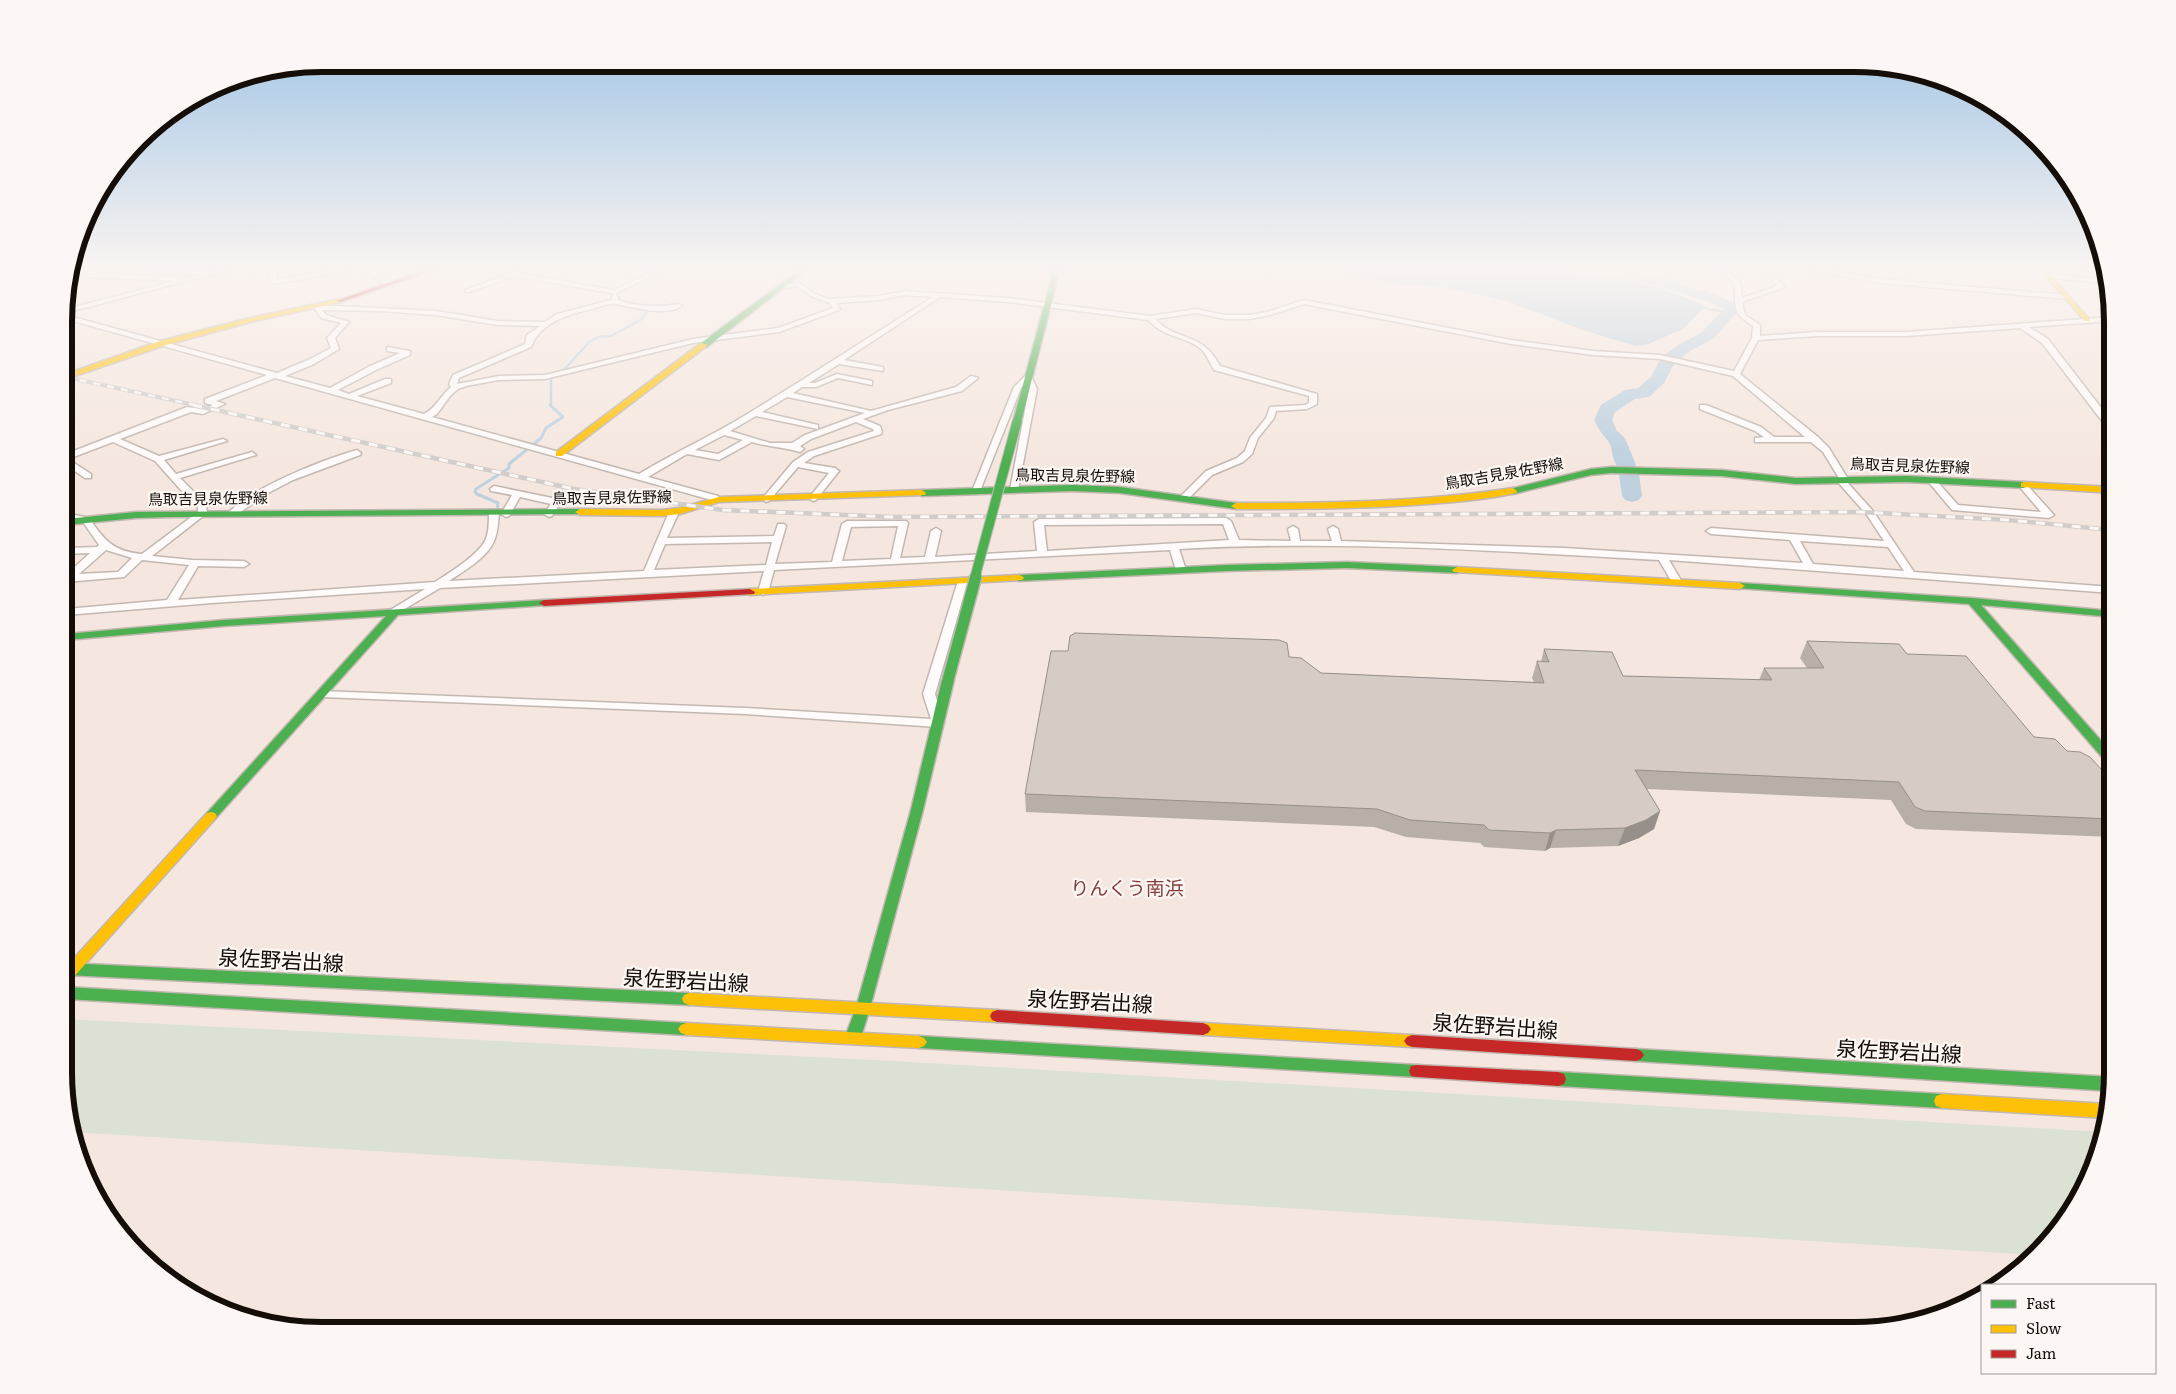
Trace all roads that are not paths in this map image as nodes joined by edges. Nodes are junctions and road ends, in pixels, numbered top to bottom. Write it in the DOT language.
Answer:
graph roads {
  1 [pos="130,334"];
  2 [pos="197,334"];
  3 [pos="335,334"];
  4 [pos="535,334"];
  5 [pos="720,334"];
  6 [pos="749,334"];
  7 [pos="878,334"];
  8 [pos="1040,334"];
  9 [pos="1171,334"];
  10 [pos="1470,334"];
  11 [pos="1756,334"];
  12 [pos="1816,334"];
  13 [pos="2034,334"];
  14 [pos="1756,338"];
  15 [pos="713,339"];
  16 [pos="163,343"];
  17 [pos="390,349"];
  18 [pos="836,361"];
  19 [pos="880,369"];
  20 [pos="1736,374"];
  21 [pos="72,375"];
  22 [pos="276,376"];
  23 [pos="974,378"];
  24 [pos="1028,378"];
  25 [pos="388,380"];
  26 [pos="869,383"];
  27 [pos="378,384"];
  28 [pos="800,385"];
  29 [pos="455,387"];
  30 [pos="394,389"];
  31 [pos="332,391"];
  32 [pos="786,394"];
  33 [pos="350,396"];
  34 [pos="1703,406"];
  35 [pos="867,411"];
  36 [pos="754,413"];
  37 [pos="426,417"];
  38 [pos="2104,418"];
  39 [pos="857,419"];
  40 [pos="815,426"];
  41 [pos="723,432"];
  42 [pos="1815,438"];
  43 [pos="114,439"];
  44 [pos="750,440"];
  45 [pos="1758,440"];
  46 [pos="1772,440"];
  47 [pos="223,441"];
  48 [pos="794,446"];
  49 [pos="684,451"];
  50 [pos="357,453"];
  51 [pos="559,454"];
  52 [pos="811,454"];
  53 [pos="252,455"];
  54 [pos="72,456"];
  55 [pos="158,459"];
  56 [pos="72,464"];
  57 [pos="796,464"];
  58 [pos="88,476"];
  59 [pos="174,477"];
  60 [pos="642,477"];
  61 [pos="1842,480"];
  62 [pos="1931,480"];
  63 [pos="2023,486"];
  64 [pos="494,489"];
  65 [pos="1014,490"];
  66 [pos="2104,490"];
  67 [pos="976,491"];
  68 [pos="516,494"];
  69 [pos="715,498"];
  70 [pos="813,498"];
  71 [pos="766,499"];
  72 [pos="1183,499"];
  73 [pos="674,512"];
  74 [pos="494,513"];
  75 [pos="202,514"];
  76 [pos="233,514"];
  77 [pos="506,514"];
  78 [pos="548,514"];
  79 [pos="72,517"];
  80 [pos="83,520"];
  81 [pos="72,521"];
  82 [pos="781,526"];
  83 [pos="1333,528"];
  84 [pos="1293,529"];
  85 [pos="936,531"];
  86 [pos="1711,531"];
  87 [pos="1794,538"];
  88 [pos="777,539"];
  89 [pos="662,541"];
  90 [pos="1235,543"];
  91 [pos="1296,543"];
  92 [pos="1337,543"];
  93 [pos="1893,545"];
  94 [pos="1174,547"];
  95 [pos="102,548"];
  96 [pos="72,550"];
  97 [pos="1042,554"];
  98 [pos="142,556"];
  99 [pos="1662,557"];
  100 [pos="929,560"];
  101 [pos="895,561"];
  102 [pos="195,563"];
  103 [pos="244,564"];
  104 [pos="836,564"];
  105 [pos="1809,565"];
  106 [pos="770,568"];
  107 [pos="1181,570"];
  108 [pos="72,574"];
  109 [pos="647,574"];
  110 [pos="1911,574"];
  111 [pos="72,577"];
  112 [pos="963,581"];
  113 [pos="1677,582"];
  114 [pos="436,585"];
  115 [pos="2104,589"];
  116 [pos="763,592"];
  117 [pos="1972,601"];
  118 [pos="172,602"];
  119 [pos="72,611"];
  120 [pos="396,611"];
  121 [pos="2104,613"];
  122 [pos="72,636"];
  123 [pos="322,694"];
  124 [pos="938,723"];
  125 [pos="2104,752"];
  126 [pos="72,967"];
  127 [pos="72,971"];
  128 [pos="72,992"];
  129 [pos="863,1008"];
  130 [pos="852,1037"];
  131 [pos="2103,1083"];
  132 [pos="2100,1111"];
  1 -- 16 [label="street"];
  2 -- 16 [label="main road"];
  3 -- 22 [label="street"];
  4 -- 29 [label="street"];
  5 -- 15 [label="main road"];
  6 -- 15 [label="street"];
  7 -- 18 [label="street"];
  8 -- 24 [label="main road"];
  9 -- 72 [label="street"];
  10 -- 20 [label="street"];
  11 -- 14 [label="street"];
  12 -- 14 [label="street"];
  13 -- 38 [label="street"];
  14 -- 20 [label="street"];
  15 -- 29 [label="street"];
  15 -- 51 [label="main road"];
  16 -- 21 [label="main road"];
  16 -- 22 [label="street"];
  17 -- 31 [label="street"];
  18 -- 19 [label="street"];
  18 -- 28 [label="street"];
  20 -- 42 [label="street"];
  22 -- 31 [label="street"];
  22 -- 43 [label="street"];
  23 -- 39 [label="street"];
  24 -- 65 [label="street"];
  24 -- 67 [label="street"];
  24 -- 124 [label="main road, bridge"];
  25 -- 27 [label="street"];
  26 -- 28 [label="street"];
  27 -- 30 [label="street"];
  27 -- 33 [label="street"];
  28 -- 32 [label="street"];
  29 -- 37 [label="street"];
  31 -- 33 [label="street"];
  32 -- 35 [label="street"];
  32 -- 36 [label="street"];
  33 -- 37 [label="street"];
  34 -- 46 [label="street"];
  36 -- 40 [label="street"];
  36 -- 41 [label="street"];
  37 -- 51 [label="street"];
  39 -- 48 [label="street"];
  39 -- 52 [label="street"];
  41 -- 44 [label="street"];
  41 -- 49 [label="street"];
  42 -- 46 [label="street"];
  42 -- 61 [label="street"];
  43 -- 54 [label="street"];
  43 -- 55 [label="street"];
  44 -- 48 [label="street"];
  44 -- 49 [label="street"];
  45 -- 46 [label="street"];
  47 -- 55 [label="street"];
  48 -- 52 [label="street"];
  49 -- 60 [label="street"];
  50 -- 76 [label="street"];
  51 -- 60 [label="street"];
  52 -- 57 [label="street"];
  53 -- 59 [label="street"];
  55 -- 59 [label="street"];
  56 -- 58 [label="street"];
  57 -- 70 [label="street"];
  57 -- 71 [label="street"];
  59 -- 75 [label="street"];
  60 -- 69 [label="street"];
  61 -- 62 [label="main road, 鳥取吉見泉佐野線"];
  61 -- 72 [label="main road, 鳥取吉見泉佐野線"];
  61 -- 93 [label="street"];
  62 -- 63 [label="main road, 鳥取吉見泉佐野線"];
  62 -- 63 [label="street"];
  63 -- 66 [label="main road, 鳥取吉見泉佐野線"];
  64 -- 68 [label="street"];
  65 -- 67 [label="main road, 鳥取吉見泉佐野線"];
  65 -- 72 [label="main road, 鳥取吉見泉佐野線"];
  67 -- 70 [label="main road, 鳥取吉見泉佐野線"];
  68 -- 77 [label="street"];
  68 -- 78 [label="street"];
  69 -- 71 [label="main road, 鳥取吉見泉佐野線"];
  69 -- 73 [label="main road, 鳥取吉見泉佐野線"];
  70 -- 71 [label="main road, 鳥取吉見泉佐野線"];
  73 -- 78 [label="main road, 鳥取吉見泉佐野線"];
  73 -- 89 [label="street"];
  74 -- 76 [label="main road, 鳥取吉見泉佐野線"];
  74 -- 77 [label="main road, 鳥取吉見泉佐野線"];
  74 -- 114 [label="street"];
  75 -- 76 [label="main road, 鳥取吉見泉佐野線"];
  75 -- 80 [label="main road, 鳥取吉見泉佐野線"];
  75 -- 98 [label="street"];
  77 -- 78 [label="main road, 鳥取吉見泉佐野線"];
  79 -- 80 [label="street"];
  80 -- 81 [label="main road, 鳥取吉見泉佐野線"];
  80 -- 95 [label="street"];
  82 -- 88 [label="street"];
  83 -- 92 [label="street"];
  84 -- 91 [label="street"];
  85 -- 100 [label="street"];
  86 -- 87 [label="street"];
  87 -- 93 [label="street"];
  87 -- 105 [label="street"];
  88 -- 89 [label="street"];
  88 -- 106 [label="street"];
  89 -- 109 [label="street"];
  90 -- 91 [label="street"];
  90 -- 94 [label="street"];
  90 -- 97 [label="street"];
  91 -- 92 [label="street"];
  92 -- 99 [label="street"];
  93 -- 110 [label="street"];
  94 -- 97 [label="street"];
  94 -- 107 [label="street"];
  95 -- 96 [label="street"];
  95 -- 98 [label="street"];
  95 -- 108 [label="street"];
  97 -- 100 [label="street"];
  98 -- 102 [label="street"];
  98 -- 111 [label="street"];
  99 -- 105 [label="street"];
  99 -- 113 [label="street"];
  100 -- 101 [label="street"];
  101 -- 104 [label="street"];
  101 -- 104 [label="street"];
  102 -- 103 [label="street"];
  102 -- 118 [label="street"];
  104 -- 106 [label="street"];
  105 -- 110 [label="street"];
  106 -- 109 [label="street"];
  106 -- 116 [label="street"];
  107 -- 112 [label="main road"];
  107 -- 113 [label="main road"];
  109 -- 114 [label="street"];
  110 -- 115 [label="street"];
  112 -- 116 [label="main road"];
  112 -- 124 [label="street"];
  113 -- 117 [label="main road"];
  114 -- 118 [label="street"];
  114 -- 120 [label="street"];
  116 -- 120 [label="main road"];
  117 -- 121 [label="main road"];
  117 -- 125 [label="main road"];
  118 -- 119 [label="street"];
  120 -- 122 [label="main road"];
  120 -- 123 [label="main road"];
  123 -- 124 [label="street"];
  123 -- 126 [label="main road"];
  124 -- 129 [label="main road"];
  127 -- 129 [label="main road, 泉佐野岩出線"];
  128 -- 130 [label="main road"];
  129 -- 130 [label="main road"];
  129 -- 131 [label="main road, 泉佐野岩出線"];
  130 -- 132 [label="main road"];
}
